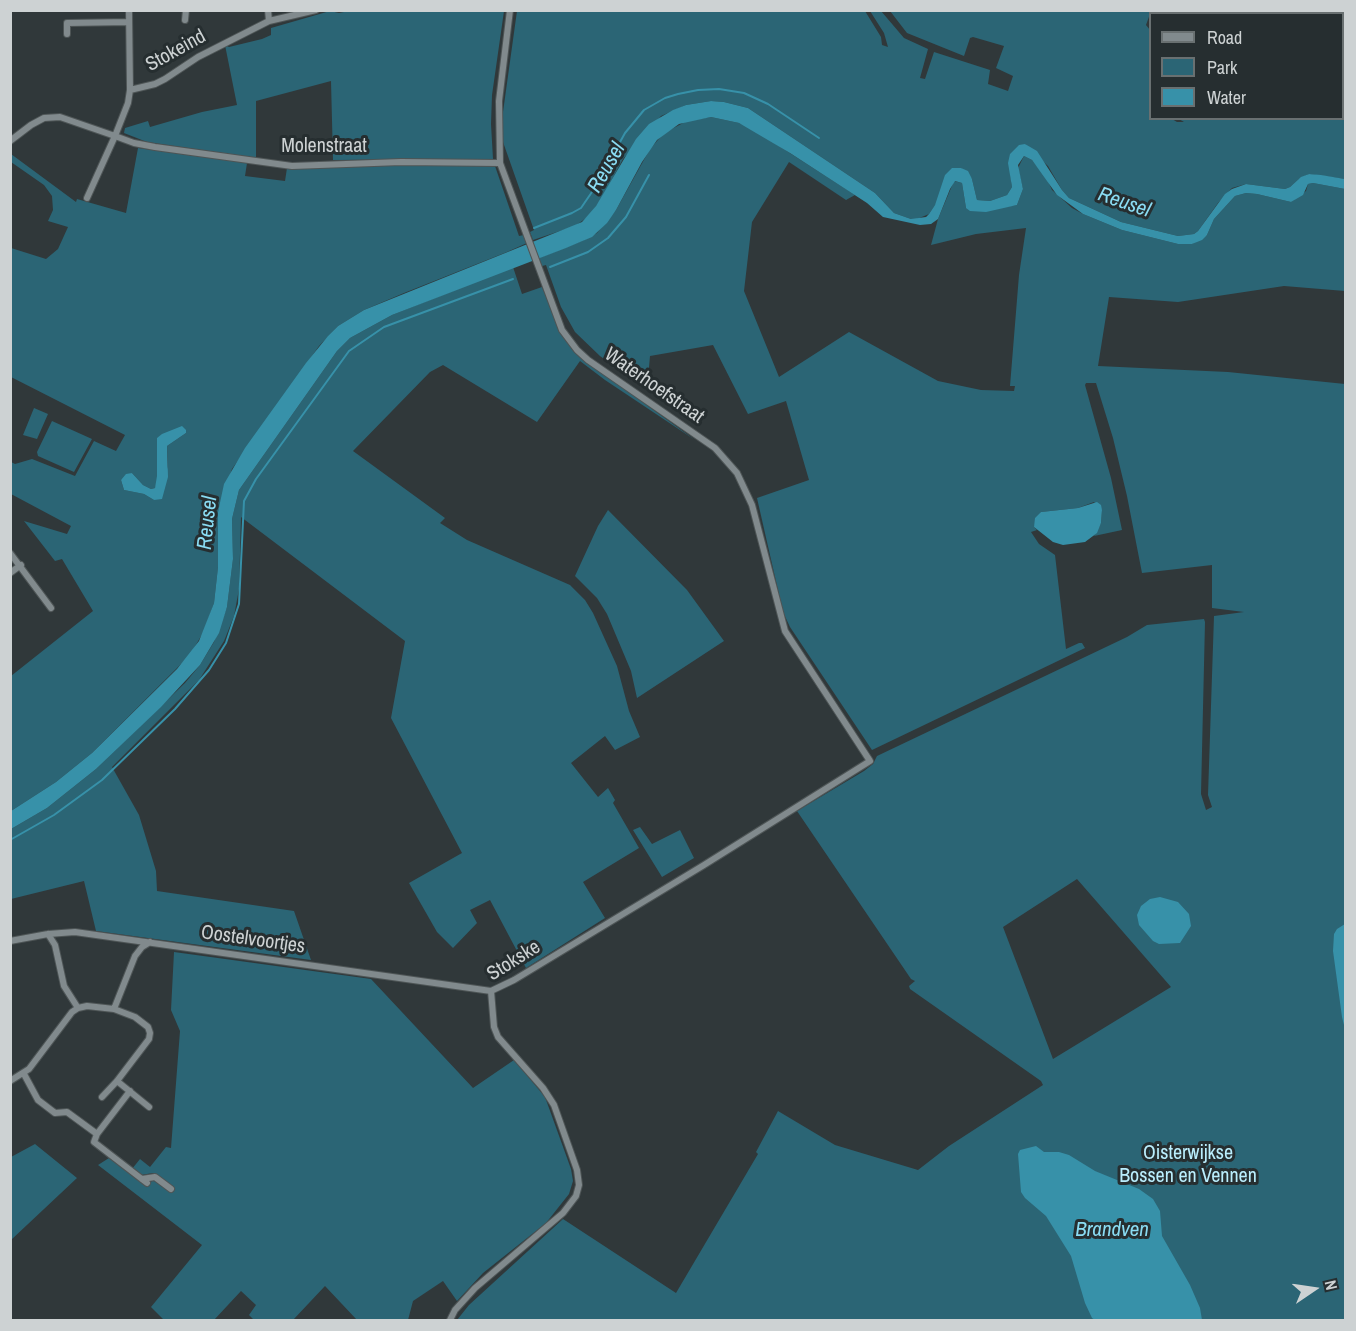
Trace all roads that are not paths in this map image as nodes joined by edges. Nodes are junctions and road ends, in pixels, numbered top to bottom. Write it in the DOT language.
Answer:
graph roads {
  1 [pos="129,10"];
  2 [pos="186,10"];
  3 [pos="268,10"];
  4 [pos="316,10"];
  5 [pos="510,10"];
  6 [pos="185,20"];
  7 [pos="269,21"];
  8 [pos="129,22"];
  9 [pos="67,34"];
  10 [pos="130,90"];
  11 [pos="115,136"];
  12 [pos="10,141"];
  13 [pos="500,163"];
  14 [pos="87,198"];
  15 [pos="10,553"];
  16 [pos="21,566"];
  17 [pos="10,573"];
  18 [pos="51,608"];
  19 [pos="870,761"];
  20 [pos="48,934"];
  21 [pos="10,941"];
  22 [pos="150,942"];
  23 [pos="491,992"];
  24 [pos="78,1008"];
  25 [pos="114,1009"];
  26 [pos="24,1074"];
  27 [pos="10,1081"];
  28 [pos="117,1081"];
  29 [pos="130,1090"];
  30 [pos="102,1097"];
  31 [pos="149,1107"];
  32 [pos="97,1134"];
  33 [pos="171,1189"];
  34 [pos="450,1320"];
  1 -- 8 [label="street"];
  2 -- 6 [label="street"];
  3 -- 7 [label="street"];
  4 -- 7 [label="street, Stokeind"];
  5 -- 13 [label="street, Waterhoefstraat"];
  7 -- 10 [label="street, Stokeind"];
  8 -- 9 [label="street"];
  8 -- 10 [label="street"];
  10 -- 11 [label="street"];
  11 -- 12 [label="street, Molenstraat"];
  11 -- 13 [label="street, Molenstraat"];
  11 -- 14 [label="street"];
  13 -- 19 [label="street, Waterhoefstraat"];
  15 -- 16 [label="street"];
  16 -- 17 [label="street"];
  16 -- 18 [label="street"];
  19 -- 23 [label="street, Stokske"];
  20 -- 21 [label="street, Oostelvoortjes"];
  20 -- 22 [label="street, Oostelvoortjes"];
  20 -- 24 [label="street"];
  22 -- 23 [label="street, Oostelvoortjes"];
  22 -- 25 [label="street"];
  23 -- 34 [label="street, Stokske"];
  24 -- 25 [label="street"];
  24 -- 26 [label="street"];
  25 -- 28 [label="street"];
  26 -- 27 [label="street"];
  26 -- 32 [label="street"];
  28 -- 29 [label="street"];
  28 -- 30 [label="street"];
  29 -- 31 [label="street"];
  29 -- 32 [label="street"];
  32 -- 33 [label="street"];
}
